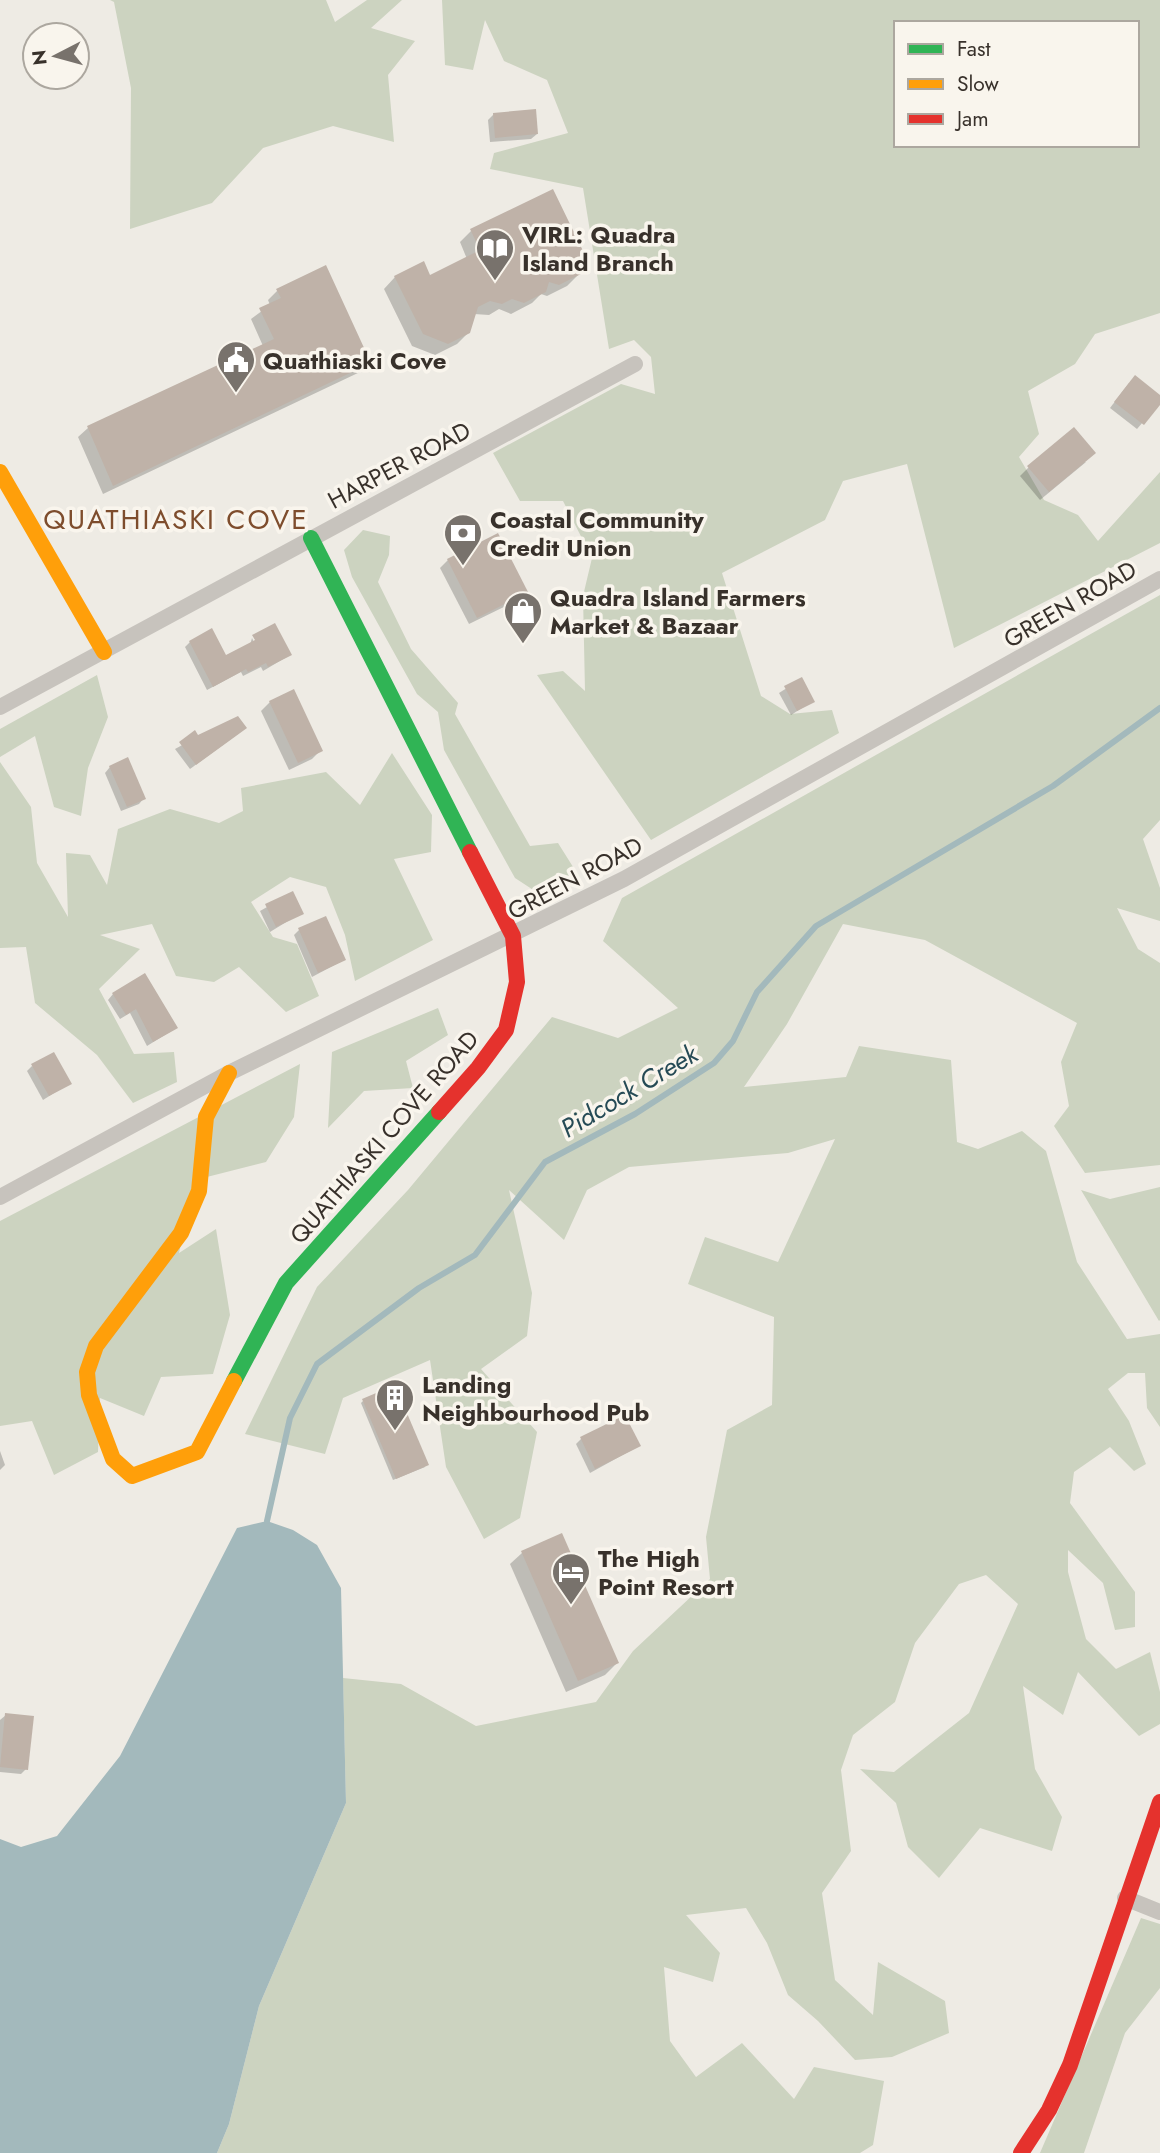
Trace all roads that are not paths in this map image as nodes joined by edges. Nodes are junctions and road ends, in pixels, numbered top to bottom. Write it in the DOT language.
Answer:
graph roads {
  1 [pos="635,364"];
  2 [pos="0,472"];
  3 [pos="311,538"];
  4 [pos="1160,579"];
  5 [pos="104,652"];
  6 [pos="0,707"];
  7 [pos="513,936"];
  8 [pos="229,1073"];
  9 [pos="0,1197"];
  10 [pos="1160,1802"];
  11 [pos="1125,1898"];
  12 [pos="1160,1912"];
  13 [pos="1021,2153"];
  1 -- 3 [label="street, HARPER ROAD"];
  2 -- 5 [label="street"];
  3 -- 5 [label="street, HARPER ROAD"];
  3 -- 7 [label="street, QUATHIASKI COVE ROAD"];
  4 -- 7 [label="street, GREEN ROAD"];
  5 -- 6 [label="street, HARPER ROAD"];
  7 -- 8 [label="street, GREEN ROAD"];
  7 -- 8 [label="street, QUATHIASKI COVE ROAD"];
  8 -- 9 [label="street, GREEN ROAD"];
  10 -- 11 [label="street"];
  11 -- 12 [label="street"];
  11 -- 13 [label="street"];
}
